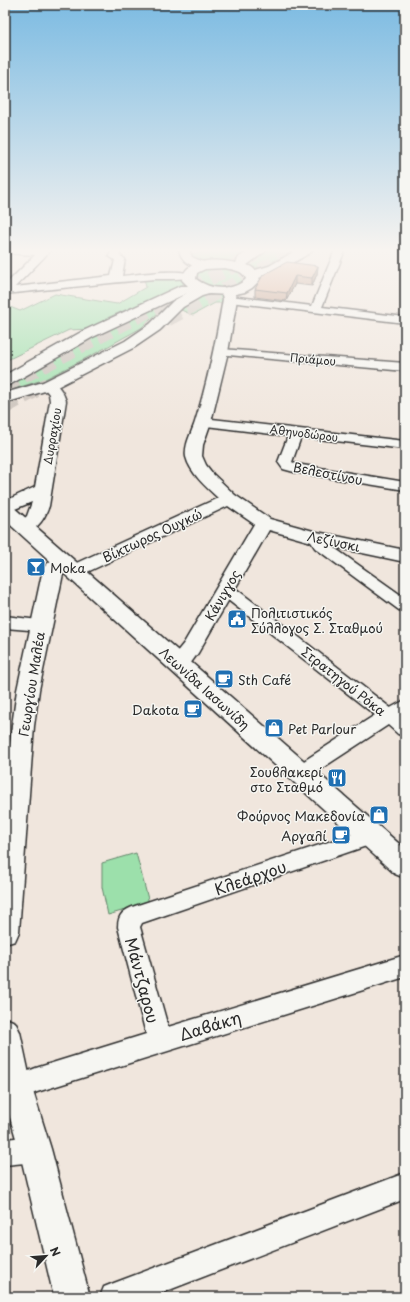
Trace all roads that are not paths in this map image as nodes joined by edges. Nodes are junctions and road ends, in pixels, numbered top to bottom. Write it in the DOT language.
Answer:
graph roads {
  1 [pos="132,311"];
  2 [pos="171,311"];
  3 [pos="227,311"];
  4 [pos="330,311"];
  5 [pos="405,320"];
  6 [pos="221,352"];
  7 [pos="405,366"];
  8 [pos="5,381"];
  9 [pos="49,385"];
  10 [pos="5,398"];
  11 [pos="203,422"];
  12 [pos="296,432"];
  13 [pos="405,445"];
  14 [pos="405,486"];
  15 [pos="42,490"];
  16 [pos="229,499"];
  17 [pos="5,509"];
  18 [pos="264,524"];
  19 [pos="24,527"];
  20 [pos="315,537"];
  21 [pos="405,556"];
  22 [pos="69,567"];
  23 [pos="225,590"];
  24 [pos="405,606"];
  25 [pos="5,622"];
  26 [pos="41,625"];
  27 [pos="178,664"];
  28 [pos="405,705"];
  29 [pos="388,716"];
  30 [pos="405,729"];
  31 [pos="300,773"];
  32 [pos="371,836"];
  33 [pos="405,866"];
  34 [pos="129,920"];
  35 [pos="5,932"];
  36 [pos="405,966"];
  37 [pos="5,1032"];
  38 [pos="160,1041"];
  39 [pos="17,1088"];
  40 [pos="20,1150"];
  41 [pos="405,1186"];
  42 [pos="72,1297"];
  43 [pos="114,1297"];
  1 -- 8 [label="main road"];
  2 -- 9 [label="main road"];
  3 -- 6 [label="street"];
  4 -- 5 [label="street"];
  6 -- 7 [label="street, Πριάμου"];
  6 -- 11 [label="street"];
  9 -- 10 [label="main road"];
  9 -- 15 [label="street, Δυρραχίου"];
  11 -- 12 [label="street, Αθηνοδώρου"];
  11 -- 16 [label="street"];
  12 -- 13 [label="street, Αθηνοδώρου"];
  12 -- 14 [label="street, Βελεστίνου"];
  15 -- 17 [label="street"];
  15 -- 19 [label="street, Δυρραχίου"];
  16 -- 18 [label="street"];
  16 -- 22 [label="street, Βίκτωρος Ουγκώ"];
  17 -- 19 [label="main road, Λεωνίδα Ιασωνίδη"];
  18 -- 20 [label="street, Λεζίνσκι"];
  18 -- 23 [label="street, Κάνιγγος"];
  19 -- 22 [label="main road, Λεωνίδα Ιασωνίδη"];
  20 -- 21 [label="street, Λεζίνσκι"];
  20 -- 24 [label="street"];
  22 -- 26 [label="street, Γεωργίου Μαλέα"];
  22 -- 27 [label="main road, Λεωνίδα Ιασωνίδη"];
  23 -- 27 [label="street, Κάνιγγος"];
  23 -- 29 [label="street, Στρατηγού Ρόκα"];
  25 -- 26 [label="street"];
  26 -- 35 [label="street, Γεωργίου Μαλέα"];
  27 -- 31 [label="main road, Λεωνίδα Ιασωνίδη"];
  28 -- 29 [label="street"];
  29 -- 30 [label="street, Στρατηγού Ρόκα"];
  29 -- 31 [label="street"];
  31 -- 32 [label="main road, Λεωνίδα Ιασωνίδη"];
  32 -- 33 [label="main road, Λεωνίδα Ιασωνίδη"];
  32 -- 34 [label="street, Κλεάρχου"];
  34 -- 38 [label="street, Μάντζαρου"];
  36 -- 38 [label="street, Δαβάκη"];
  37 -- 39 [label="street"];
  38 -- 39 [label="street, Δαβάκη"];
  39 -- 40 [label="street"];
  40 -- 42 [label="street"];
  41 -- 43 [label="street"];
}
